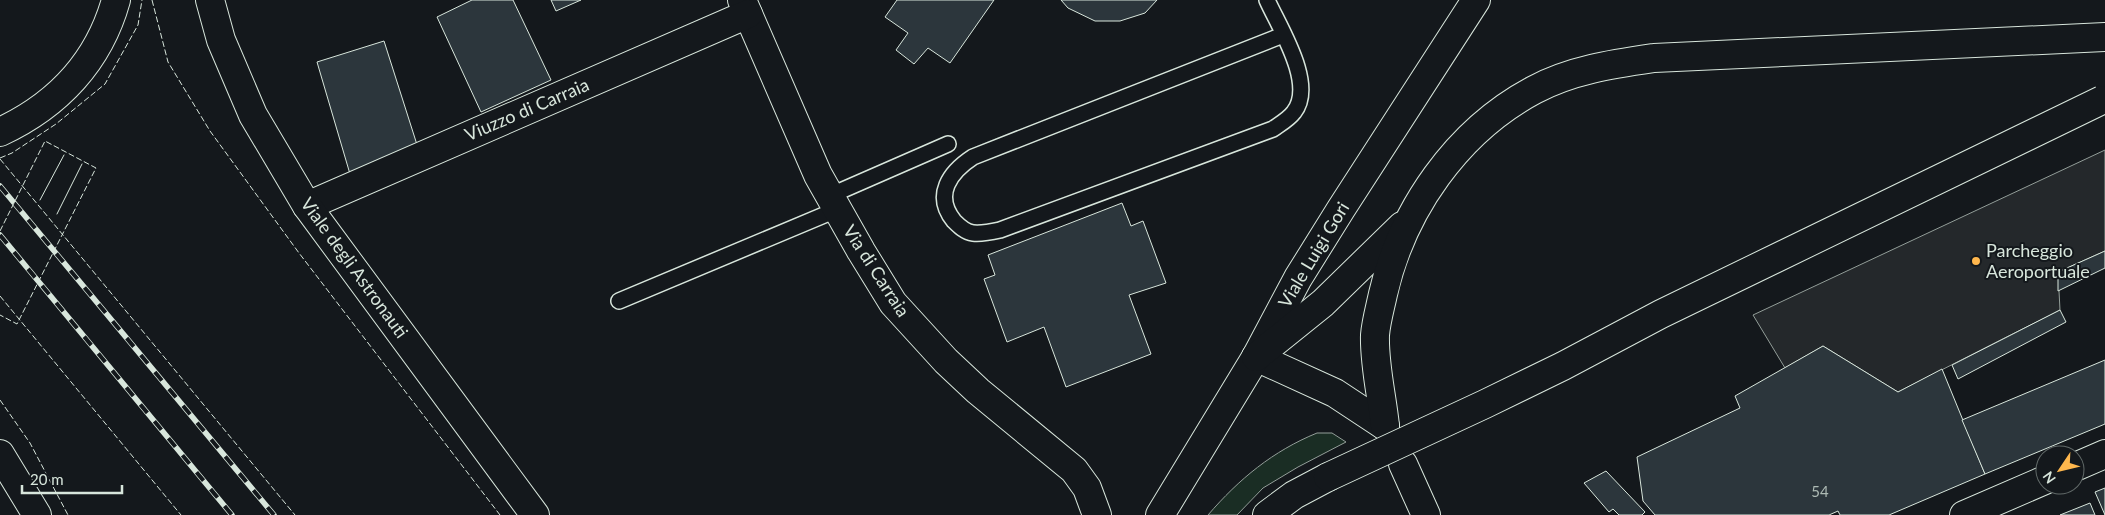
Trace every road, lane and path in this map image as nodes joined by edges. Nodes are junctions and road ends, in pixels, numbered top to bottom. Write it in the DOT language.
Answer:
graph roads {
  1 [pos="116,0"];
  2 [pos="210,0"];
  3 [pos="1267,0"];
  4 [pos="1476,0"];
  5 [pos="745,7"];
  6 [pos="1283,35"];
  7 [pos="2105,37"];
  8 [pos="2104,100"];
  9 [pos="0,132"];
  10 [pos="948,144"];
  11 [pos="833,203"];
  12 [pos="307,206"];
  13 [pos="1411,218"];
  14 [pos="619,301"];
  15 [pos="1256,357"];
  16 [pos="0,454"];
  17 [pos="2105,454"];
  18 [pos="2085,463"];
  19 [pos="1403,464"];
  20 [pos="2035,484"];
  21 [pos="34,509"];
  22 [pos="536,515"];
  23 [pos="1097,515"];
  24 [pos="1160,515"];
  25 [pos="1267,515"];
  26 [pos="1426,515"];
  27 [pos="1964,515"];
  1 -- 9 [label="main road"];
  2 -- 12 [label="main road, Viale degli Astronauti"];
  3 -- 6 [label="lane"];
  4 -- 15 [label="main road, Viale Luigi Gori"];
  5 -- 11 [label="main road, Via di Carraia"];
  5 -- 12 [label="main road, Viuzzo di Carraia"];
  6 -- 6 [label="lane"];
  7 -- 13 [label="main road"];
  8 -- 25 [label="main road, bridge"];
  10 -- 11 [label="lane"];
  11 -- 14 [label="lane"];
  11 -- 23 [label="main road, Via di Carraia"];
  12 -- 22 [label="main road, Viale degli Astronauti"];
  13 -- 15 [label="main road"];
  13 -- 15 [label="main road"];
  15 -- 24 [label="main road, Viale Luigi Gori"];
  16 -- 21 [label="main road"];
  17 -- 18 [label="main road"];
  19 -- 26 [label="main road"];
  20 -- 27 [label="main road"];
}
